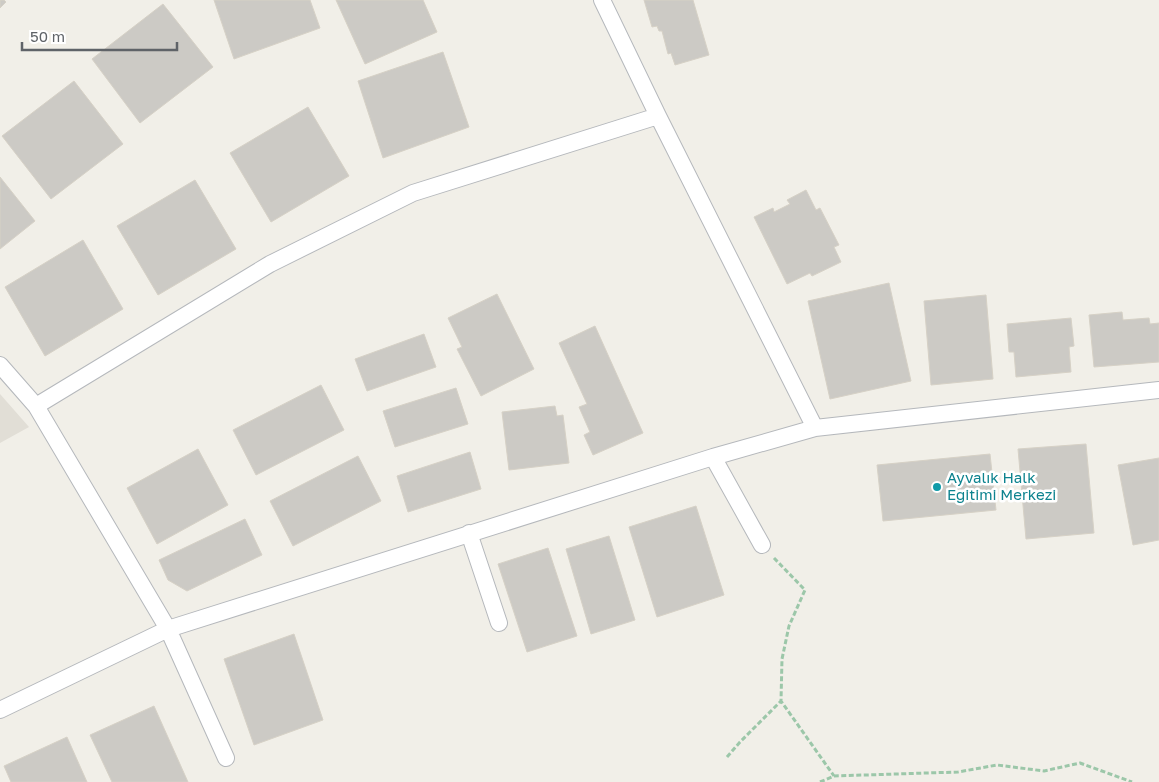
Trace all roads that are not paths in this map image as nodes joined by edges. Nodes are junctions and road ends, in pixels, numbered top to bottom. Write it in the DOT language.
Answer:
graph roads {
  1 [pos="602,0"];
  2 [pos="658,116"];
  3 [pos="0,365"];
  4 [pos="1159,390"];
  5 [pos="36,406"];
  6 [pos="815,428"];
  7 [pos="713,457"];
  8 [pos="469,533"];
  9 [pos="762,544"];
  10 [pos="499,623"];
  11 [pos="168,629"];
  12 [pos="0,710"];
  13 [pos="226,758"];
  1 -- 2 [label="street"];
  2 -- 5 [label="street"];
  2 -- 6 [label="street"];
  3 -- 5 [label="street"];
  4 -- 6 [label="street"];
  5 -- 11 [label="street"];
  6 -- 7 [label="street"];
  7 -- 8 [label="street"];
  7 -- 9 [label="street"];
  8 -- 10 [label="street"];
  8 -- 11 [label="street"];
  11 -- 12 [label="street"];
  11 -- 13 [label="street"];
}
